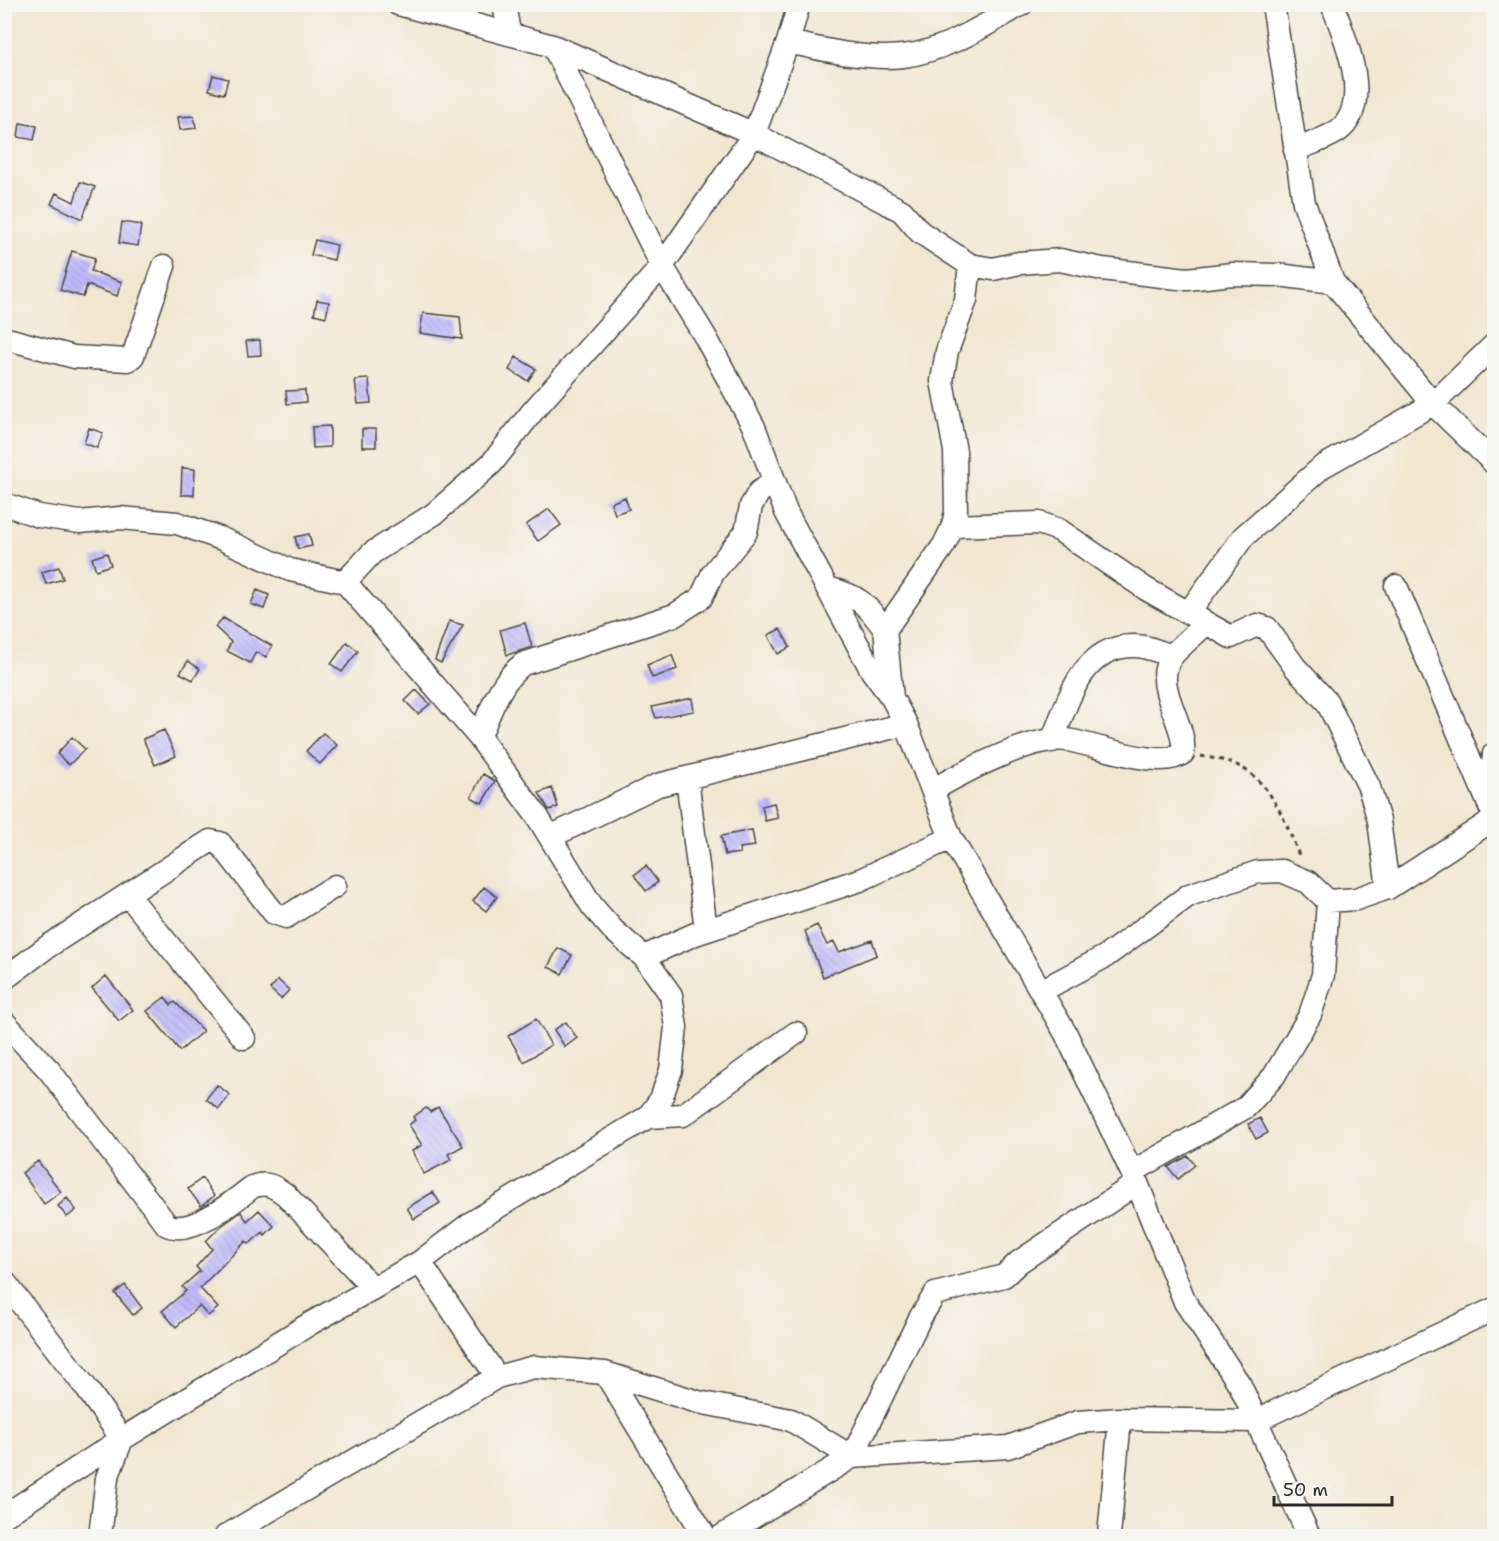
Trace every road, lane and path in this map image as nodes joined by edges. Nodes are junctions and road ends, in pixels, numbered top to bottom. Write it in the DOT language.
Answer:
graph roads {
  1 [pos="398,4"];
  2 [pos="504,4"];
  3 [pos="799,4"];
  4 [pos="1022,4"];
  5 [pos="1273,4"];
  6 [pos="1332,4"];
  7 [pos="509,33"];
  8 [pos="788,42"];
  9 [pos="553,46"];
  10 [pos="754,134"];
  11 [pos="1295,150"];
  12 [pos="970,265"];
  13 [pos="164,266"];
  14 [pos="662,266"];
  15 [pos="1333,282"];
  16 [pos="4,338"];
  17 [pos="1494,345"];
  18 [pos="1433,404"];
  19 [pos="1494,463"];
  20 [pos="773,483"];
  21 [pos="4,504"];
  22 [pos="953,526"];
  23 [pos="345,582"];
  24 [pos="1396,586"];
  25 [pos="827,588"];
  26 [pos="1197,617"];
  27 [pos="885,630"];
  28 [pos="1172,656"];
  29 [pos="892,698"];
  30 [pos="906,724"];
  31 [pos="479,737"];
  32 [pos="1052,741"];
  33 [pos="1183,753"];
  34 [pos="1494,754"];
  35 [pos="687,778"];
  36 [pos="934,789"];
  37 [pos="1493,814"];
  38 [pos="550,837"];
  39 [pos="951,838"];
  40 [pos="1308,882"];
  41 [pos="335,886"];
  42 [pos="1388,888"];
  43 [pos="128,895"];
  44 [pos="1328,901"];
  45 [pos="706,930"];
  46 [pos="644,957"];
  47 [pos="4,979"];
  48 [pos="1041,991"];
  49 [pos="4,1022"];
  50 [pos="796,1033"];
  51 [pos="244,1038"];
  52 [pos="648,1117"];
  53 [pos="1134,1178"];
  54 [pos="420,1262"];
  55 [pos="4,1281"];
  56 [pos="373,1288"];
  57 [pos="1494,1310"];
  58 [pos="605,1373"];
  59 [pos="497,1377"];
  60 [pos="1120,1419"];
  61 [pos="1255,1421"];
  62 [pos="122,1439"];
  63 [pos="852,1457"];
  64 [pos="4,1516"];
  65 [pos="100,1536"];
  66 [pos="226,1536"];
  67 [pos="705,1536"];
  68 [pos="722,1536"];
  69 [pos="1109,1536"];
  70 [pos="1309,1536"];
  1 -- 7 [label="street"];
  2 -- 7 [label="street"];
  3 -- 8 [label="street"];
  4 -- 8 [label="street"];
  5 -- 11 [label="street"];
  6 -- 11 [label="street"];
  7 -- 9 [label="street"];
  8 -- 10 [label="street"];
  9 -- 10 [label="street"];
  9 -- 14 [label="street"];
  10 -- 12 [label="street"];
  10 -- 14 [label="street"];
  11 -- 15 [label="street"];
  12 -- 15 [label="street"];
  12 -- 22 [label="street"];
  13 -- 16 [label="street"];
  14 -- 20 [label="street"];
  14 -- 23 [label="street"];
  15 -- 18 [label="street"];
  17 -- 18 [label="street"];
  18 -- 19 [label="street"];
  18 -- 26 [label="street"];
  20 -- 25 [label="street"];
  20 -- 31 [label="street"];
  21 -- 23 [label="street"];
  22 -- 26 [label="street"];
  22 -- 27 [label="street"];
  23 -- 31 [label="street"];
  24 -- 37 [label="street"];
  25 -- 27 [label="street"];
  25 -- 29 [label="street"];
  26 -- 28 [label="street"];
  26 -- 42 [label="street"];
  27 -- 29 [label="street"];
  28 -- 32 [label="street"];
  28 -- 33 [label="street"];
  29 -- 30 [label="street"];
  30 -- 35 [label="street"];
  30 -- 36 [label="street"];
  31 -- 38 [label="street"];
  32 -- 33 [label="street"];
  32 -- 36 [label="street"];
  33 -- 40 [label="path"];
  34 -- 37 [label="street"];
  35 -- 38 [label="street"];
  35 -- 45 [label="street"];
  36 -- 39 [label="street"];
  37 -- 42 [label="street"];
  38 -- 46 [label="street"];
  39 -- 45 [label="street"];
  39 -- 48 [label="street"];
  40 -- 44 [label="street"];
  40 -- 48 [label="street"];
  41 -- 43 [label="street"];
  42 -- 44 [label="street"];
  43 -- 47 [label="street"];
  43 -- 51 [label="street"];
  44 -- 53 [label="street"];
  45 -- 46 [label="street"];
  46 -- 52 [label="street"];
  48 -- 53 [label="street"];
  49 -- 56 [label="street"];
  50 -- 52 [label="street"];
  52 -- 54 [label="street"];
  53 -- 61 [label="street"];
  53 -- 63 [label="street"];
  54 -- 56 [label="street"];
  54 -- 59 [label="street"];
  55 -- 62 [label="street"];
  56 -- 62 [label="street"];
  57 -- 61 [label="street"];
  58 -- 59 [label="street"];
  58 -- 63 [label="street"];
  58 -- 67 [label="street"];
  59 -- 66 [label="street"];
  60 -- 61 [label="street"];
  60 -- 63 [label="street"];
  60 -- 69 [label="street"];
  61 -- 70 [label="street"];
  62 -- 64 [label="street"];
  62 -- 65 [label="street"];
  63 -- 68 [label="street"];
}
